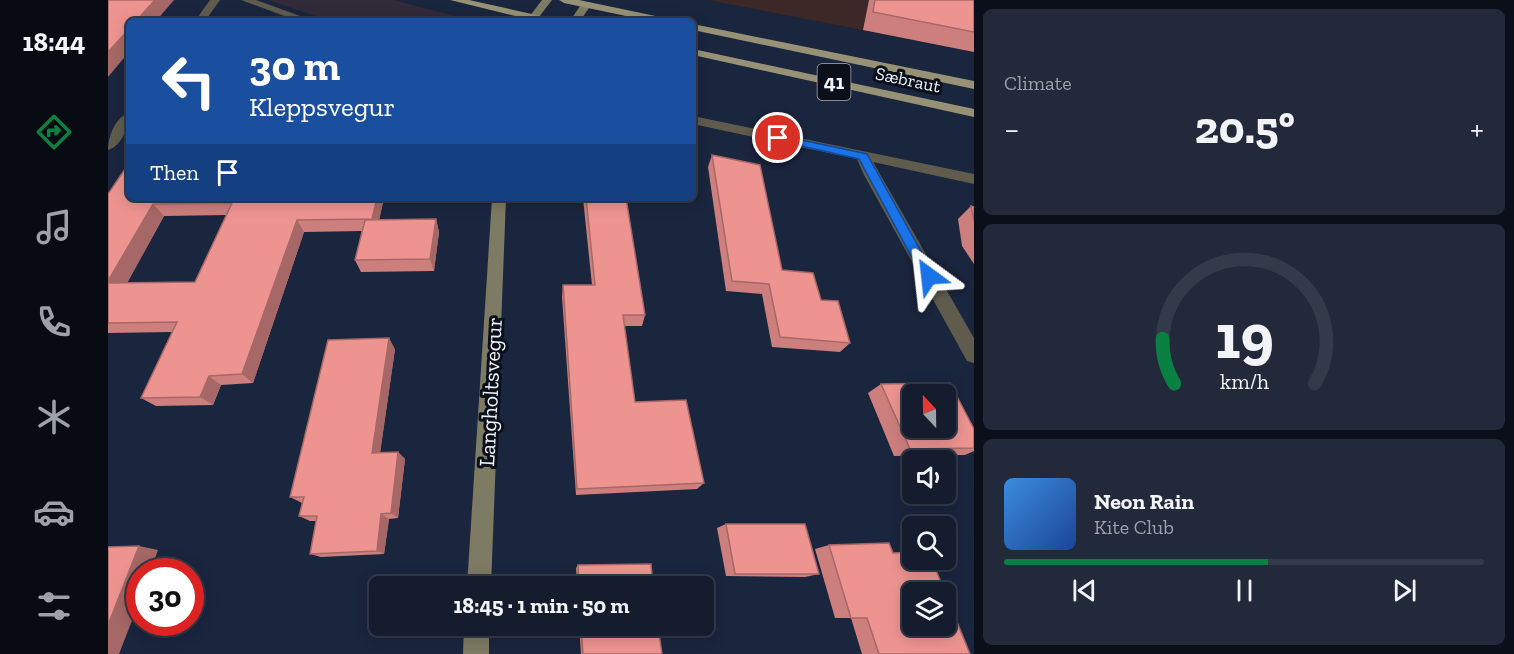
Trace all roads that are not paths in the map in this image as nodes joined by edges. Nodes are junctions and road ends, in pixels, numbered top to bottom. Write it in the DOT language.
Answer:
graph roads {
  1 [pos="215,0"];
  2 [pos="246,0"];
  3 [pos="455,0"];
  4 [pos="547,0"];
  5 [pos="564,0"];
  6 [pos="264,3"];
  7 [pos="586,4"];
  8 [pos="202,18"];
  9 [pos="302,18"];
  10 [pos="529,18"];
  11 [pos="534,18"];
  12 [pos="577,18"];
  13 [pos="651,18"];
  14 [pos="696,28"];
  15 [pos="696,53"];
  16 [pos="974,86"];
  17 [pos="974,113"];
  18 [pos="126,121"];
  19 [pos="696,121"];
  20 [pos="108,146"];
  21 [pos="863,156"];
  22 [pos="974,179"];
  23 [pos="499,201"];
  24 [pos="974,355"];
  25 [pos="480,576"];
  26 [pos="477,636"];
  27 [pos="476,654"];
  1 -- 8 [label="street"];
  2 -- 6 [label="street"];
  3 -- 10 [label="main road"];
  4 -- 11 [label="street"];
  5 -- 7 [label="main road"];
  6 -- 9 [label="street"];
  7 -- 12 [label="street"];
  7 -- 13 [label="main road"];
  14 -- 16 [label="main road, Sæbraut / 41"];
  15 -- 17 [label="main road, Sæbraut / 41"];
  18 -- 20 [label="street"];
  19 -- 21 [label="street"];
  21 -- 22 [label="street"];
  21 -- 24 [label="street"];
  23 -- 25 [label="street, Langholtsvegur"];
  26 -- 27 [label="street"];
}
